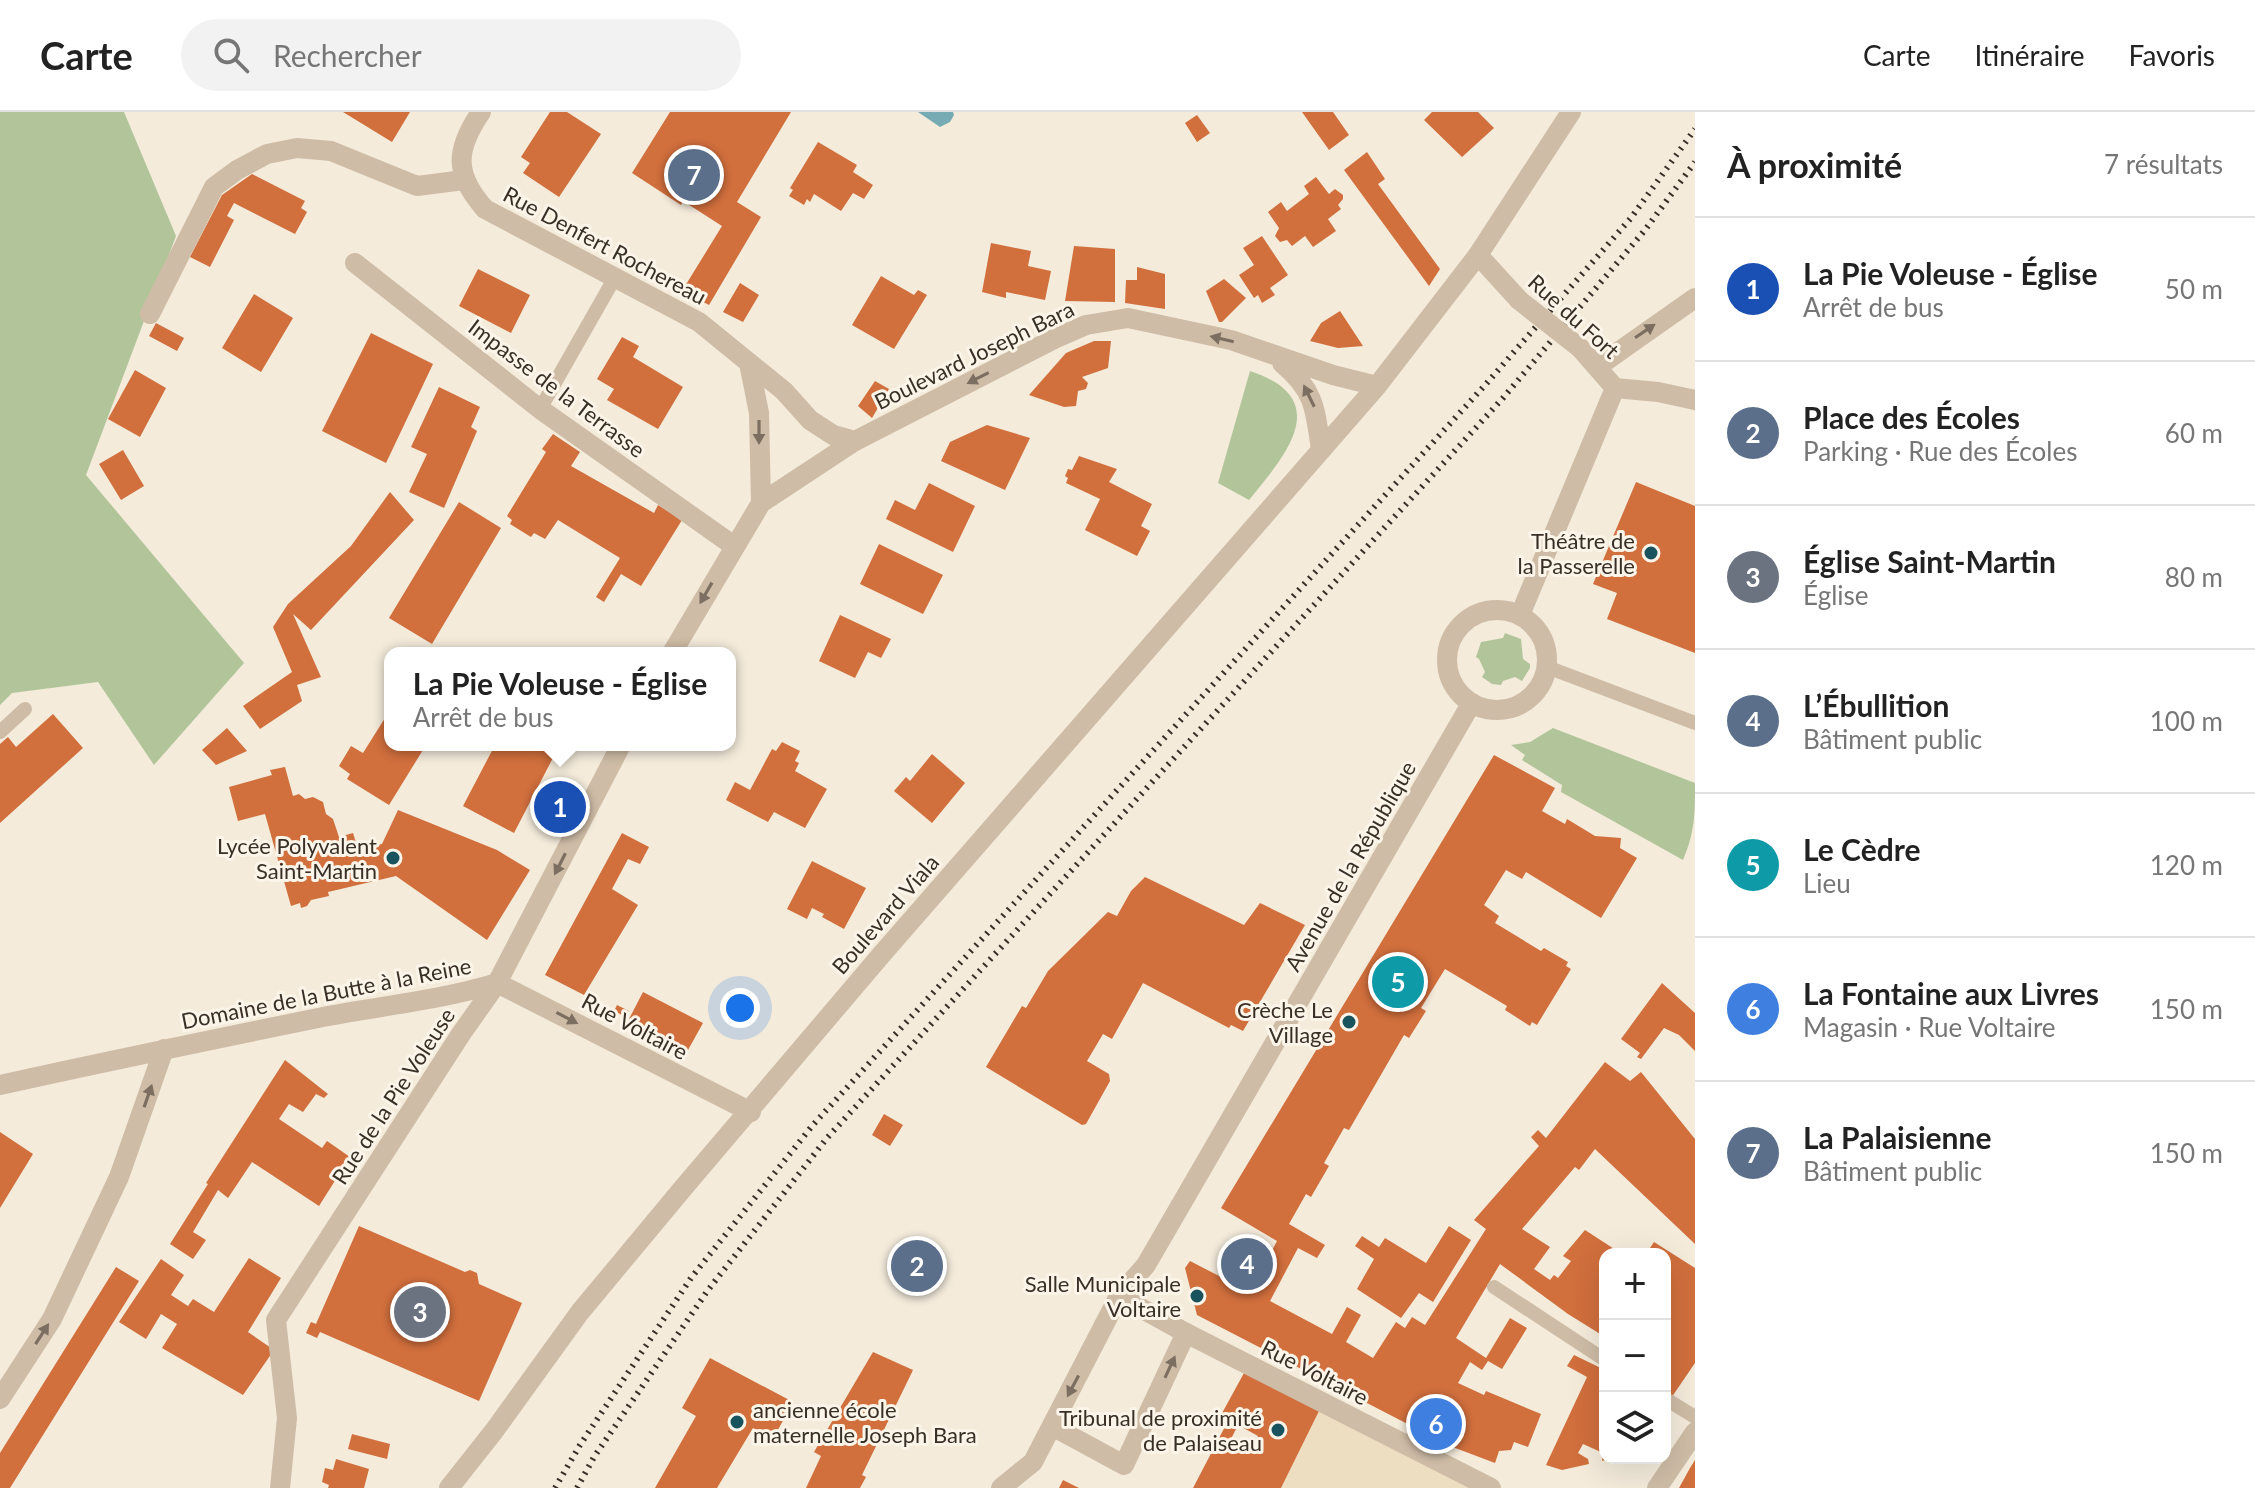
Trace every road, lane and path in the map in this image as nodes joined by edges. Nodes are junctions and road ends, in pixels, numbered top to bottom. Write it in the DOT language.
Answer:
graph roads {
  1 [pos="481,112"];
  2 [pos="1571,112"];
  3 [pos="464,180"];
  4 [pos="1478,255"];
  5 [pos="355,263"];
  6 [pos="614,279"];
  7 [pos="1695,298"];
  8 [pos="150,314"];
  9 [pos="1273,355"];
  10 [pos="749,363"];
  11 [pos="1597,367"];
  12 [pos="1377,386"];
  13 [pos="1615,388"];
  14 [pos="1695,400"];
  15 [pos="540,409"];
  16 [pos="855,441"];
  17 [pos="1321,450"];
  18 [pos="761,503"];
  19 [pos="734,546"];
  20 [pos="1520,615"];
  21 [pos="675,647"];
  22 [pos="1547,667"];
  23 [pos="1471,704"];
  24 [pos="25,709"];
  25 [pos="1695,723"];
  26 [pos="0,732"];
  27 [pos="618,751"];
  28 [pos="497,983"];
  29 [pos="164,1049"];
  30 [pos="0,1085"];
  31 [pos="751,1112"];
  32 [pos="1494,1287"];
  33 [pos="1119,1296"];
  34 [pos="1186,1333"];
  35 [pos="1599,1356"];
  36 [pos="0,1399"];
  37 [pos="1671,1402"];
  38 [pos="1695,1417"];
  39 [pos="1052,1426"];
  40 [pos="1695,1432"];
  41 [pos="280,1488"];
  42 [pos="449,1488"];
  43 [pos="1001,1488"];
  44 [pos="1491,1488"];
  45 [pos="1657,1488"];
  1 -- 3 [label="street"];
  2 -- 4 [label="street"];
  3 -- 6 [label="street, Rue Denfert Rochereau"];
  3 -- 8 [label="street"];
  4 -- 11 [label="street, Rue du Fort, bridge"];
  4 -- 12 [label="street"];
  5 -- 15 [label="street, Impasse de la Terrasse"];
  6 -- 10 [label="street, Rue Denfert Rochereau"];
  6 -- 15 [label="lane"];
  11 -- 7 [label="street, one-way"];
  9 -- 12 [label="street, Boulevard Joseph Bara"];
  9 -- 16 [label="street, Boulevard Joseph Bara, one-way"];
  17 -- 9 [label="street, Boulevard Joseph Bara, one-way"];
  10 -- 16 [label="street, Rue Denfert Rochereau"];
  10 -- 18 [label="street, one-way"];
  11 -- 13 [label="street, Rue du Fort"];
  12 -- 17 [label="street, Boulevard Viala"];
  13 -- 14 [label="street, Rue du Fort"];
  13 -- 20 [label="street"];
  15 -- 19 [label="street, Impasse de la Terrasse"];
  16 -- 18 [label="street, Boulevard Joseph Bara"];
  17 -- 31 [label="street, Boulevard Viala"];
  18 -- 19 [label="street"];
  19 -- 21 [label="street, one-way"];
  20 -- 22 [label="street"];
  20 -- 23 [label="street"];
  22 -- 23 [label="street"];
  22 -- 25 [label="lane"];
  23 -- 33 [label="street, Avenue de la République"];
  24 -- 26 [label="lane"];
  27 -- 28 [label="street, Rue de la Pie Voleuse, one-way"];
  28 -- 29 [label="street, Domaine de la Butte à la Reine"];
  28 -- 31 [label="street, Rue Voltaire, one-way"];
  28 -- 41 [label="street, Rue de la Pie Voleuse"];
  29 -- 30 [label="street, Domaine de la Butte à la Reine"];
  36 -- 29 [label="street, Domaine de la Butte à la Reine, one-way"];
  31 -- 42 [label="street, Boulevard Viala"];
  32 -- 35 [label="lane"];
  33 -- 34 [label="street, Rue Voltaire"];
  33 -- 39 [label="street, Avenue de la République, one-way"];
  39 -- 34 [label="street, one-way"];
  34 -- 44 [label="street, Rue Voltaire"];
  37 -- 38 [label="lane"];
  39 -- 43 [label="street, Avenue de la République"];
  40 -- 45 [label="street"];
}
